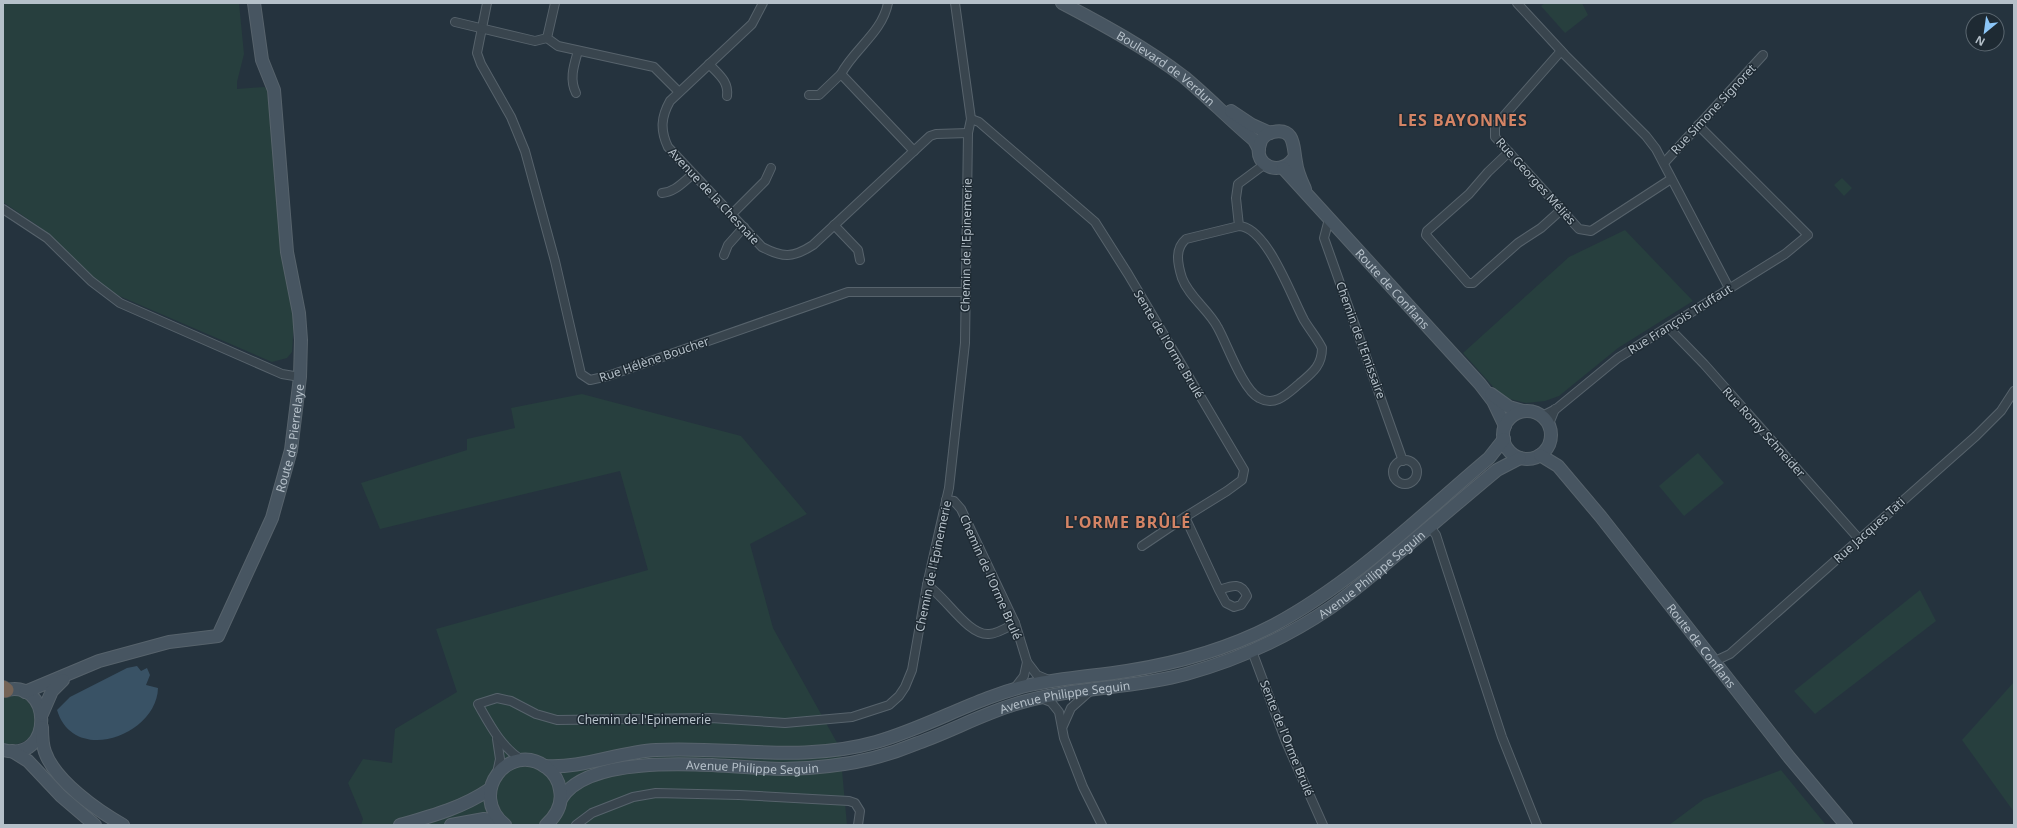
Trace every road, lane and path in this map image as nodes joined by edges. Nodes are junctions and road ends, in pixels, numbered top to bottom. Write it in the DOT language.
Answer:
graph roads {
  1 [pos="248,3"];
  2 [pos="254,3"];
  3 [pos="487,3"];
  4 [pos="554,3"];
  5 [pos="763,3"];
  6 [pos="888,3"];
  7 [pos="955,3"];
  8 [pos="1062,3"];
  9 [pos="1075,3"];
  10 [pos="1517,3"];
  11 [pos="455,22"];
  12 [pos="482,29"];
  13 [pos="547,38"];
  14 [pos="1561,50"];
  15 [pos="578,51"];
  16 [pos="1763,55"];
  17 [pos="709,64"];
  18 [pos="841,74"];
  19 [pos="269,79"];
  20 [pos="679,92"];
  21 [pos="576,93"];
  22 [pos="809,95"];
  23 [pos="727,96"];
  24 [pos="971,119"];
  25 [pos="1698,125"];
  26 [pos="968,133"];
  27 [pos="1270,133"];
  28 [pos="1259,148"];
  29 [pos="914,151"];
  30 [pos="1509,152"];
  31 [pos="1295,156"];
  32 [pos="1664,163"];
  33 [pos="1265,164"];
  34 [pos="770,168"];
  35 [pos="1283,168"];
  36 [pos="692,174"];
  37 [pos="1671,179"];
  38 [pos="662,193"];
  39 [pos="1306,193"];
  40 [pos="3,208"];
  41 [pos="1560,210"];
  42 [pos="732,214"];
  43 [pos="1329,220"];
  44 [pos="834,224"];
  45 [pos="1239,226"];
  46 [pos="744,227"];
  47 [pos="724,255"];
  48 [pos="860,260"];
  49 [pos="1729,288"];
  50 [pos="966,292"];
  51 [pos="1668,327"];
  52 [pos="300,377"];
  53 [pos="1480,384"];
  54 [pos="2014,390"];
  55 [pos="1523,411"];
  56 [pos="1546,420"];
  57 [pos="1505,426"];
  58 [pos="1504,439"];
  59 [pos="1550,442"];
  60 [pos="1540,455"];
  61 [pos="1520,458"];
  62 [pos="1403,461"];
  63 [pos="1558,466"];
  64 [pos="946,500"];
  65 [pos="1185,517"];
  66 [pos="1430,527"];
  67 [pos="1859,539"];
  68 [pos="1142,546"];
  69 [pos="928,585"];
  70 [pos="1219,590"];
  71 [pos="1015,623"];
  72 [pos="1252,651"];
  73 [pos="1715,661"];
  74 [pos="1027,662"];
  75 [pos="73,673"];
  76 [pos="1053,681"];
  77 [pos="4,689"];
  78 [pos="1014,689"];
  79 [pos="1091,690"];
  80 [pos="25,692"];
  81 [pos="1040,698"];
  82 [pos="42,714"];
  83 [pos="1063,726"];
  84 [pos="42,727"];
  85 [pos="495,734"];
  86 [pos="8,750"];
  87 [pos="522,760"];
  88 [pos="544,766"];
  89 [pos="497,773"];
  90 [pos="490,789"];
  91 [pos="561,799"];
  92 [pos="502,823"];
  93 [pos="549,824"];
  94 [pos="95,825"];
  95 [pos="123,825"];
  96 [pos="400,825"];
  97 [pos="451,825"];
  98 [pos="576,825"];
  99 [pos="858,825"];
  100 [pos="1102,825"];
  101 [pos="1322,825"];
  102 [pos="1537,825"];
  103 [pos="1846,825"];
  1 -- 19 [label="main road, Route de Pierrelaye"];
  2 -- 19 [label="main road, Route de Pierrelaye"];
  3 -- 12 [label="street, Rue Hélène Boucher"];
  4 -- 13 [label="street"];
  5 -- 17 [label="street, Avenue de la Chesnaie"];
  6 -- 18 [label="street"];
  7 -- 24 [label="street, Chemin de l'Epinemerie"];
  8 -- 28 [label="main road, Boulevard de Verdun"];
  9 -- 27 [label="main road, Boulevard de Verdun"];
  10 -- 14 [label="street"];
  11 -- 12 [label="street"];
  12 -- 13 [label="street"];
  12 -- 50 [label="street, Rue Hélène Boucher"];
  13 -- 15 [label="street"];
  14 -- 30 [label="street, Rue Georges Méliès"];
  14 -- 32 [label="street"];
  15 -- 20 [label="street"];
  15 -- 21 [label="street"];
  16 -- 25 [label="street, Rue Simone Signoret"];
  17 -- 20 [label="street, Avenue de la Chesnaie"];
  17 -- 23 [label="street"];
  18 -- 22 [label="street"];
  18 -- 29 [label="street"];
  19 -- 52 [label="main road, Route de Pierrelaye"];
  20 -- 36 [label="street, Avenue de la Chesnaie"];
  24 -- 26 [label="street, Chemin de l'Epinemerie"];
  24 -- 65 [label="street, Sente de l'Orme Brulé"];
  25 -- 32 [label="street, Rue Simone Signoret"];
  25 -- 49 [label="street, Rue François Truffaut"];
  26 -- 29 [label="street, Avenue de la Chesnaie"];
  26 -- 50 [label="street, Chemin de l'Epinemerie"];
  27 -- 28 [label="main road"];
  27 -- 31 [label="main road"];
  28 -- 33 [label="main road"];
  29 -- 44 [label="street, Avenue de la Chesnaie"];
  30 -- 41 [label="street, Rue Georges Méliès"];
  30 -- 41 [label="street"];
  31 -- 35 [label="main road"];
  31 -- 39 [label="main road"];
  32 -- 37 [label="street"];
  33 -- 35 [label="main road"];
  33 -- 45 [label="street"];
  34 -- 42 [label="street"];
  35 -- 39 [label="main road, Route de Conflans"];
  36 -- 38 [label="street"];
  36 -- 42 [label="street, Avenue de la Chesnaie"];
  37 -- 41 [label="street, Rue Georges Méliès"];
  37 -- 49 [label="street"];
  39 -- 43 [label="main road, Route de Conflans"];
  40 -- 52 [label="street"];
  42 -- 46 [label="street, Avenue de la Chesnaie"];
  43 -- 53 [label="main road, Route de Conflans"];
  43 -- 62 [label="street, Chemin de l'Emissaire"];
  44 -- 46 [label="street, Avenue de la Chesnaie"];
  44 -- 48 [label="street"];
  45 -- 45 [label="street"];
  46 -- 47 [label="street"];
  49 -- 51 [label="street, Rue François Truffaut"];
  50 -- 64 [label="street, Chemin de l'Epinemerie"];
  51 -- 56 [label="street, Rue François Truffaut"];
  51 -- 67 [label="street, Rue Romy Schneider"];
  52 -- 75 [label="main road, Route de Pierrelaye"];
  53 -- 55 [label="main road, Route de Conflans"];
  53 -- 57 [label="main road, Route de Conflans"];
  54 -- 67 [label="street, Rue Jacques Tati"];
  55 -- 56 [label="main road"];
  55 -- 57 [label="main road"];
  56 -- 59 [label="main road"];
  57 -- 58 [label="main road"];
  58 -- 61 [label="main road"];
  58 -- 76 [label="main road, Avenue Philippe Seguin"];
  59 -- 60 [label="main road"];
  59 -- 63 [label="main road, Route de Conflans"];
  60 -- 61 [label="main road"];
  60 -- 63 [label="main road, Route de Conflans"];
  61 -- 66 [label="main road, Avenue Philippe Seguin"];
  63 -- 73 [label="main road, Route de Conflans"];
  64 -- 69 [label="street, Chemin de l'Epinemerie"];
  64 -- 71 [label="street, Chemin de l'Orme Brulé"];
  65 -- 68 [label="street, Sente de l'Orme Brulé"];
  65 -- 70 [label="street"];
  66 -- 72 [label="main road, Avenue Philippe Seguin"];
  66 -- 102 [label="street"];
  67 -- 73 [label="street, Rue Jacques Tati"];
  69 -- 71 [label="street"];
  69 -- 85 [label="street, Chemin de l'Epinemerie"];
  71 -- 74 [label="street, Chemin de l'Orme Brulé"];
  72 -- 79 [label="main road, Avenue Philippe Seguin"];
  72 -- 101 [label="street, Sente de l'Orme Brulé"];
  73 -- 103 [label="main road, Route de Conflans"];
  74 -- 76 [label="street, Chemin de l'Orme Brulé"];
  74 -- 78 [label="street"];
  75 -- 80 [label="main road, Route de Pierrelaye"];
  75 -- 82 [label="main road, Route de Pierrelaye"];
  76 -- 78 [label="main road, Avenue Philippe Seguin"];
  77 -- 80 [label="main road"];
  78 -- 88 [label="main road, Avenue Philippe Seguin"];
  79 -- 81 [label="main road, Avenue Philippe Seguin"];
  79 -- 83 [label="street"];
  80 -- 82 [label="main road"];
  81 -- 83 [label="street"];
  81 -- 91 [label="main road, Avenue Philippe Seguin"];
  82 -- 84 [label="main road"];
  83 -- 100 [label="street"];
  84 -- 86 [label="main road"];
  84 -- 95 [label="main road"];
  85 -- 87 [label="street"];
  85 -- 89 [label="street"];
  86 -- 94 [label="main road"];
  87 -- 88 [label="main road"];
  87 -- 89 [label="main road"];
  88 -- 91 [label="main road"];
  89 -- 90 [label="main road"];
  90 -- 92 [label="main road"];
  90 -- 96 [label="main road"];
  91 -- 93 [label="main road"];
  92 -- 97 [label="main road"];
  98 -- 99 [label="street"];
}
